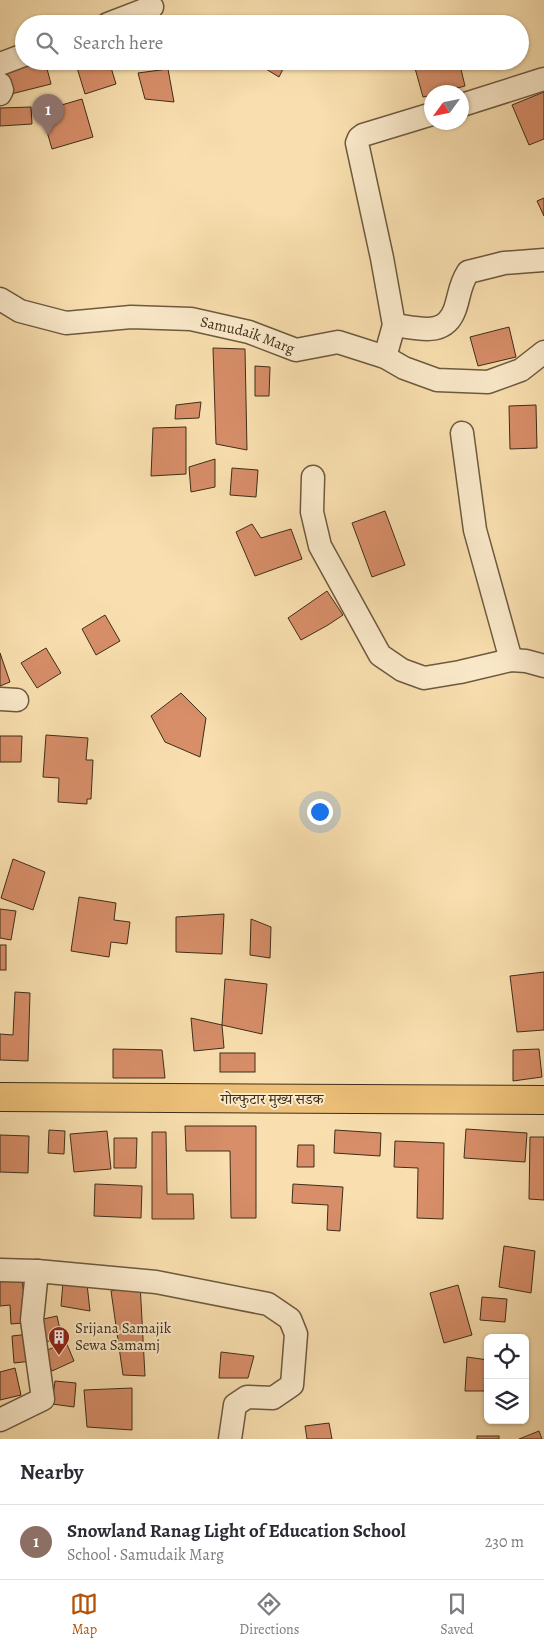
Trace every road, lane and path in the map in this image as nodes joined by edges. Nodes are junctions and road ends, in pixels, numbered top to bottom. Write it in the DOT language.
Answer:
graph roads {
  1 [pos="152,7"];
  2 [pos="131,15"];
  3 [pos="15,59"];
  4 [pos="0,64"];
  5 [pos="544,79"];
  6 [pos="0,84"];
  7 [pos="0,94"];
  8 [pos="469,102"];
  9 [pos="424,116"];
  10 [pos="544,260"];
  11 [pos="0,299"];
  12 [pos="394,325"];
  13 [pos="544,352"];
  14 [pos="385,357"];
  15 [pos="462,433"];
  16 [pos="313,477"];
  17 [pos="511,660"];
  18 [pos="544,666"];
  19 [pos="0,1097"];
  20 [pos="544,1100"];
  21 [pos="0,1270"];
  22 [pos="37,1271"];
  23 [pos="0,1420"];
  24 [pos="230,1439"];
  1 -- 2 [label="street"];
  3 -- 4 [label="street"];
  5 -- 8 [label="street"];
  6 -- 7 [label="street"];
  9 -- 12 [label="street"];
  10 -- 12 [label="street"];
  11 -- 14 [label="street, Samudaik Marg"];
  12 -- 14 [label="street"];
  13 -- 14 [label="street, Samudaik Marg"];
  15 -- 17 [label="street"];
  16 -- 17 [label="street"];
  17 -- 18 [label="street"];
  19 -- 20 [label="main road, गोल्फुटार मुख्य सडक"];
  21 -- 22 [label="street"];
  22 -- 23 [label="street"];
  22 -- 24 [label="street"];
}
